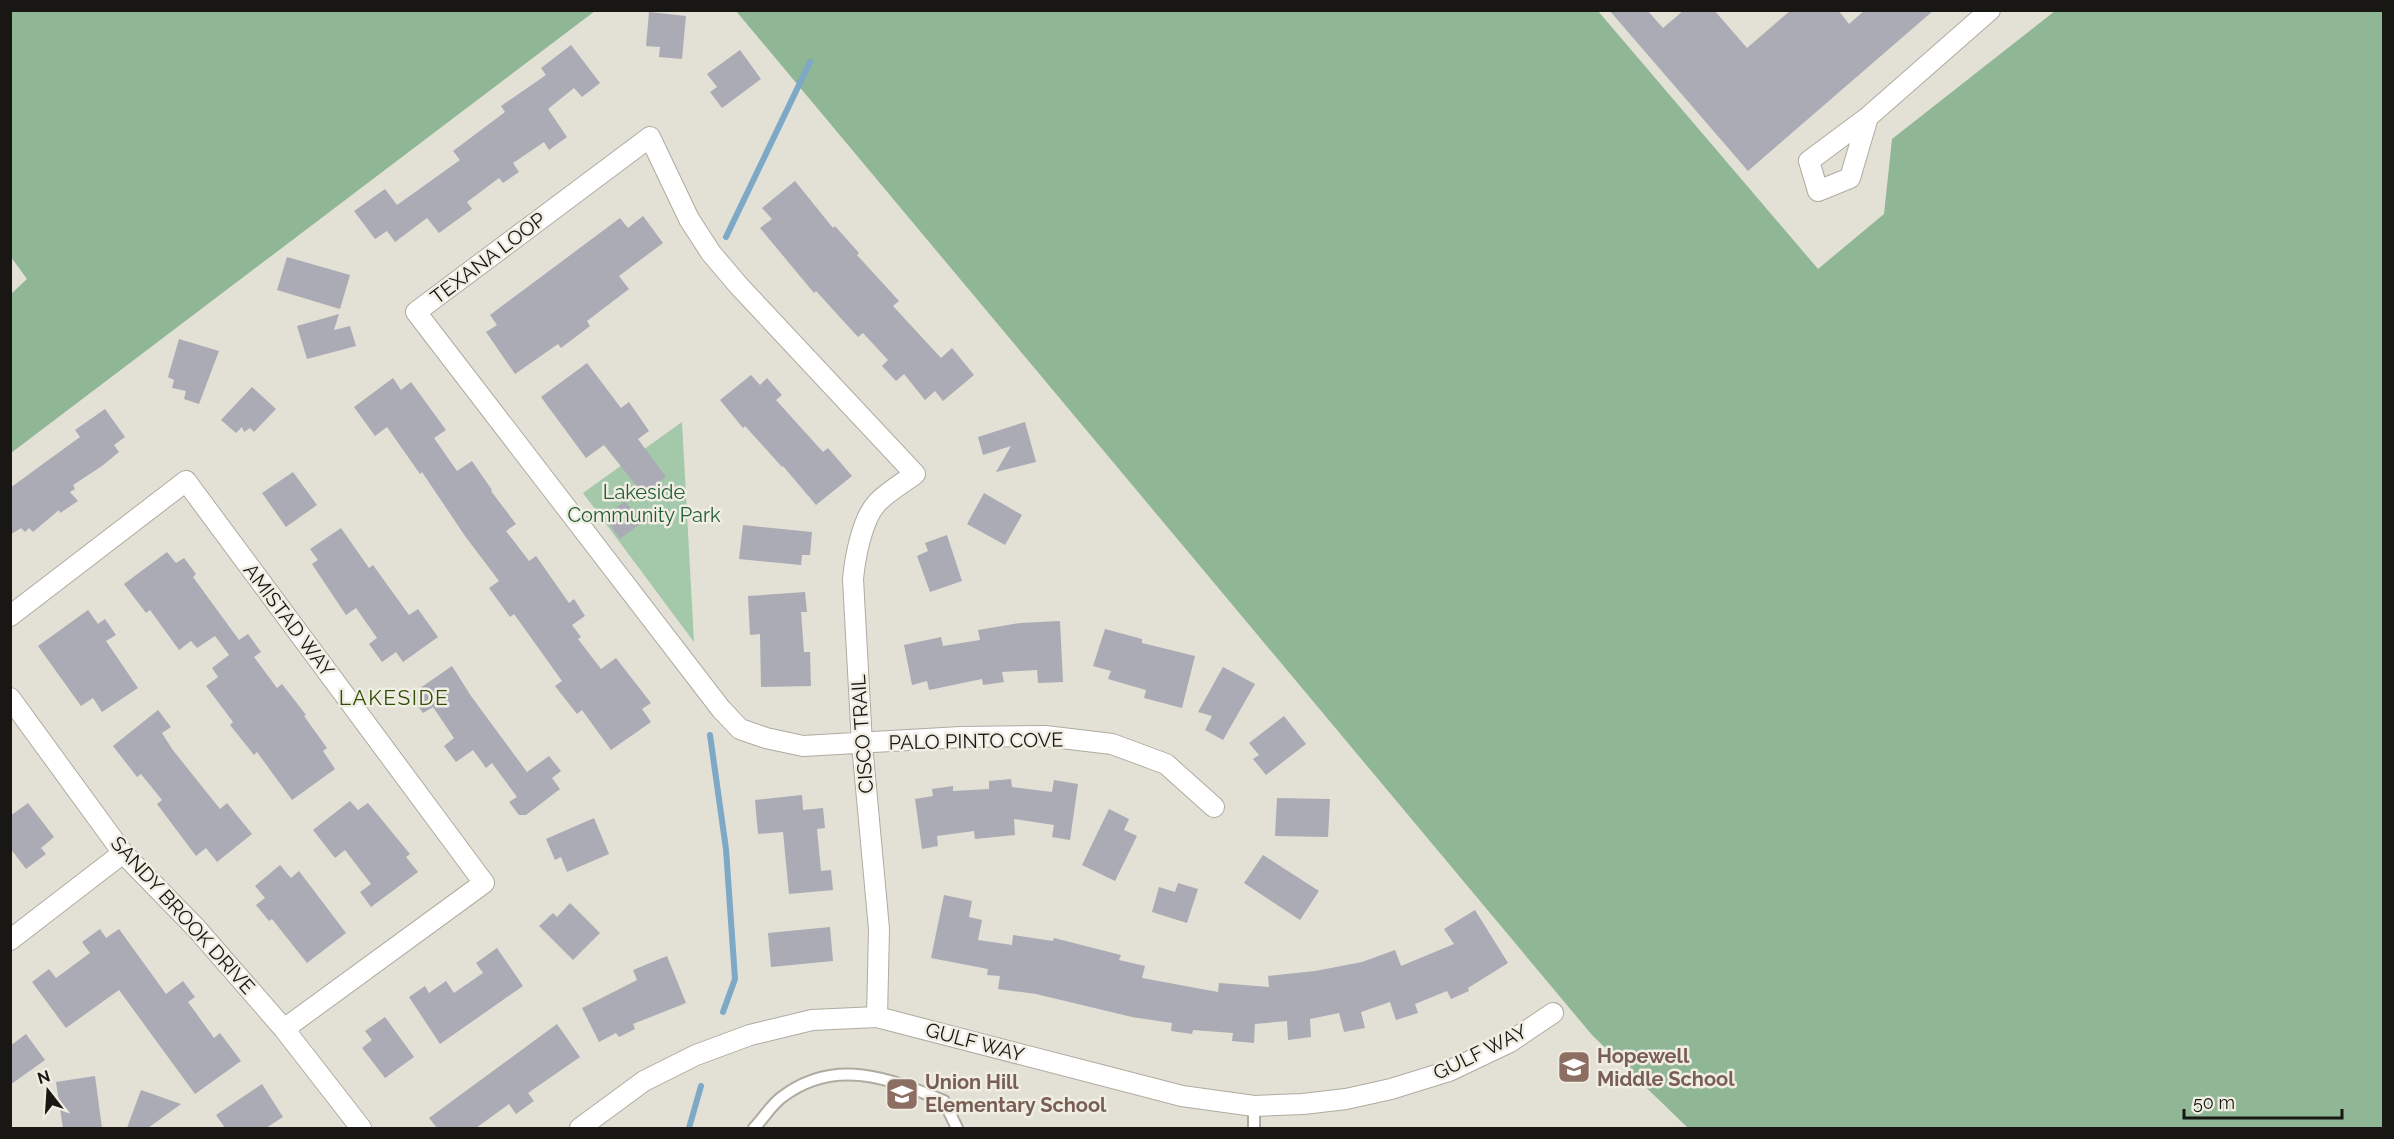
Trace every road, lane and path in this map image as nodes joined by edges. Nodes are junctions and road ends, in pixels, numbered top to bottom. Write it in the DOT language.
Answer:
graph roads {
  1 [pos="1990,10"];
  2 [pos="1868,117"];
  3 [pos="915,474"];
  4 [pos="10,616"];
  5 [pos="10,698"];
  6 [pos="862,744"];
  7 [pos="1214,807"];
  8 [pos="123,853"];
  9 [pos="10,940"];
  10 [pos="1553,1013"];
  11 [pos="877,1017"];
  12 [pos="284,1029"];
  13 [pos="1254,1106"];
  14 [pos="361,1128"];
  15 [pos="580,1128"];
  16 [pos="754,1128"];
  17 [pos="957,1128"];
  18 [pos="1254,1128"];
  1 -- 2 [label="street"];
  3 -- 6 [label="street, CISCO TRAIL"];
  3 -- 6 [label="street, TEXANA LOOP"];
  4 -- 12 [label="street, AMISTAD WAY"];
  5 -- 8 [label="street, SANDY BROOK DRIVE"];
  6 -- 7 [label="street, PALO PINTO COVE"];
  6 -- 11 [label="street, CISCO TRAIL"];
  8 -- 9 [label="street"];
  8 -- 12 [label="street, SANDY BROOK DRIVE"];
  10 -- 13 [label="street, GULF WAY"];
  11 -- 13 [label="street, GULF WAY"];
  11 -- 15 [label="street, GULF WAY"];
  12 -- 14 [label="street, SANDY BROOK DRIVE"];
  13 -- 18 [label="lane"];
  16 -- 17 [label="lane"];
}
